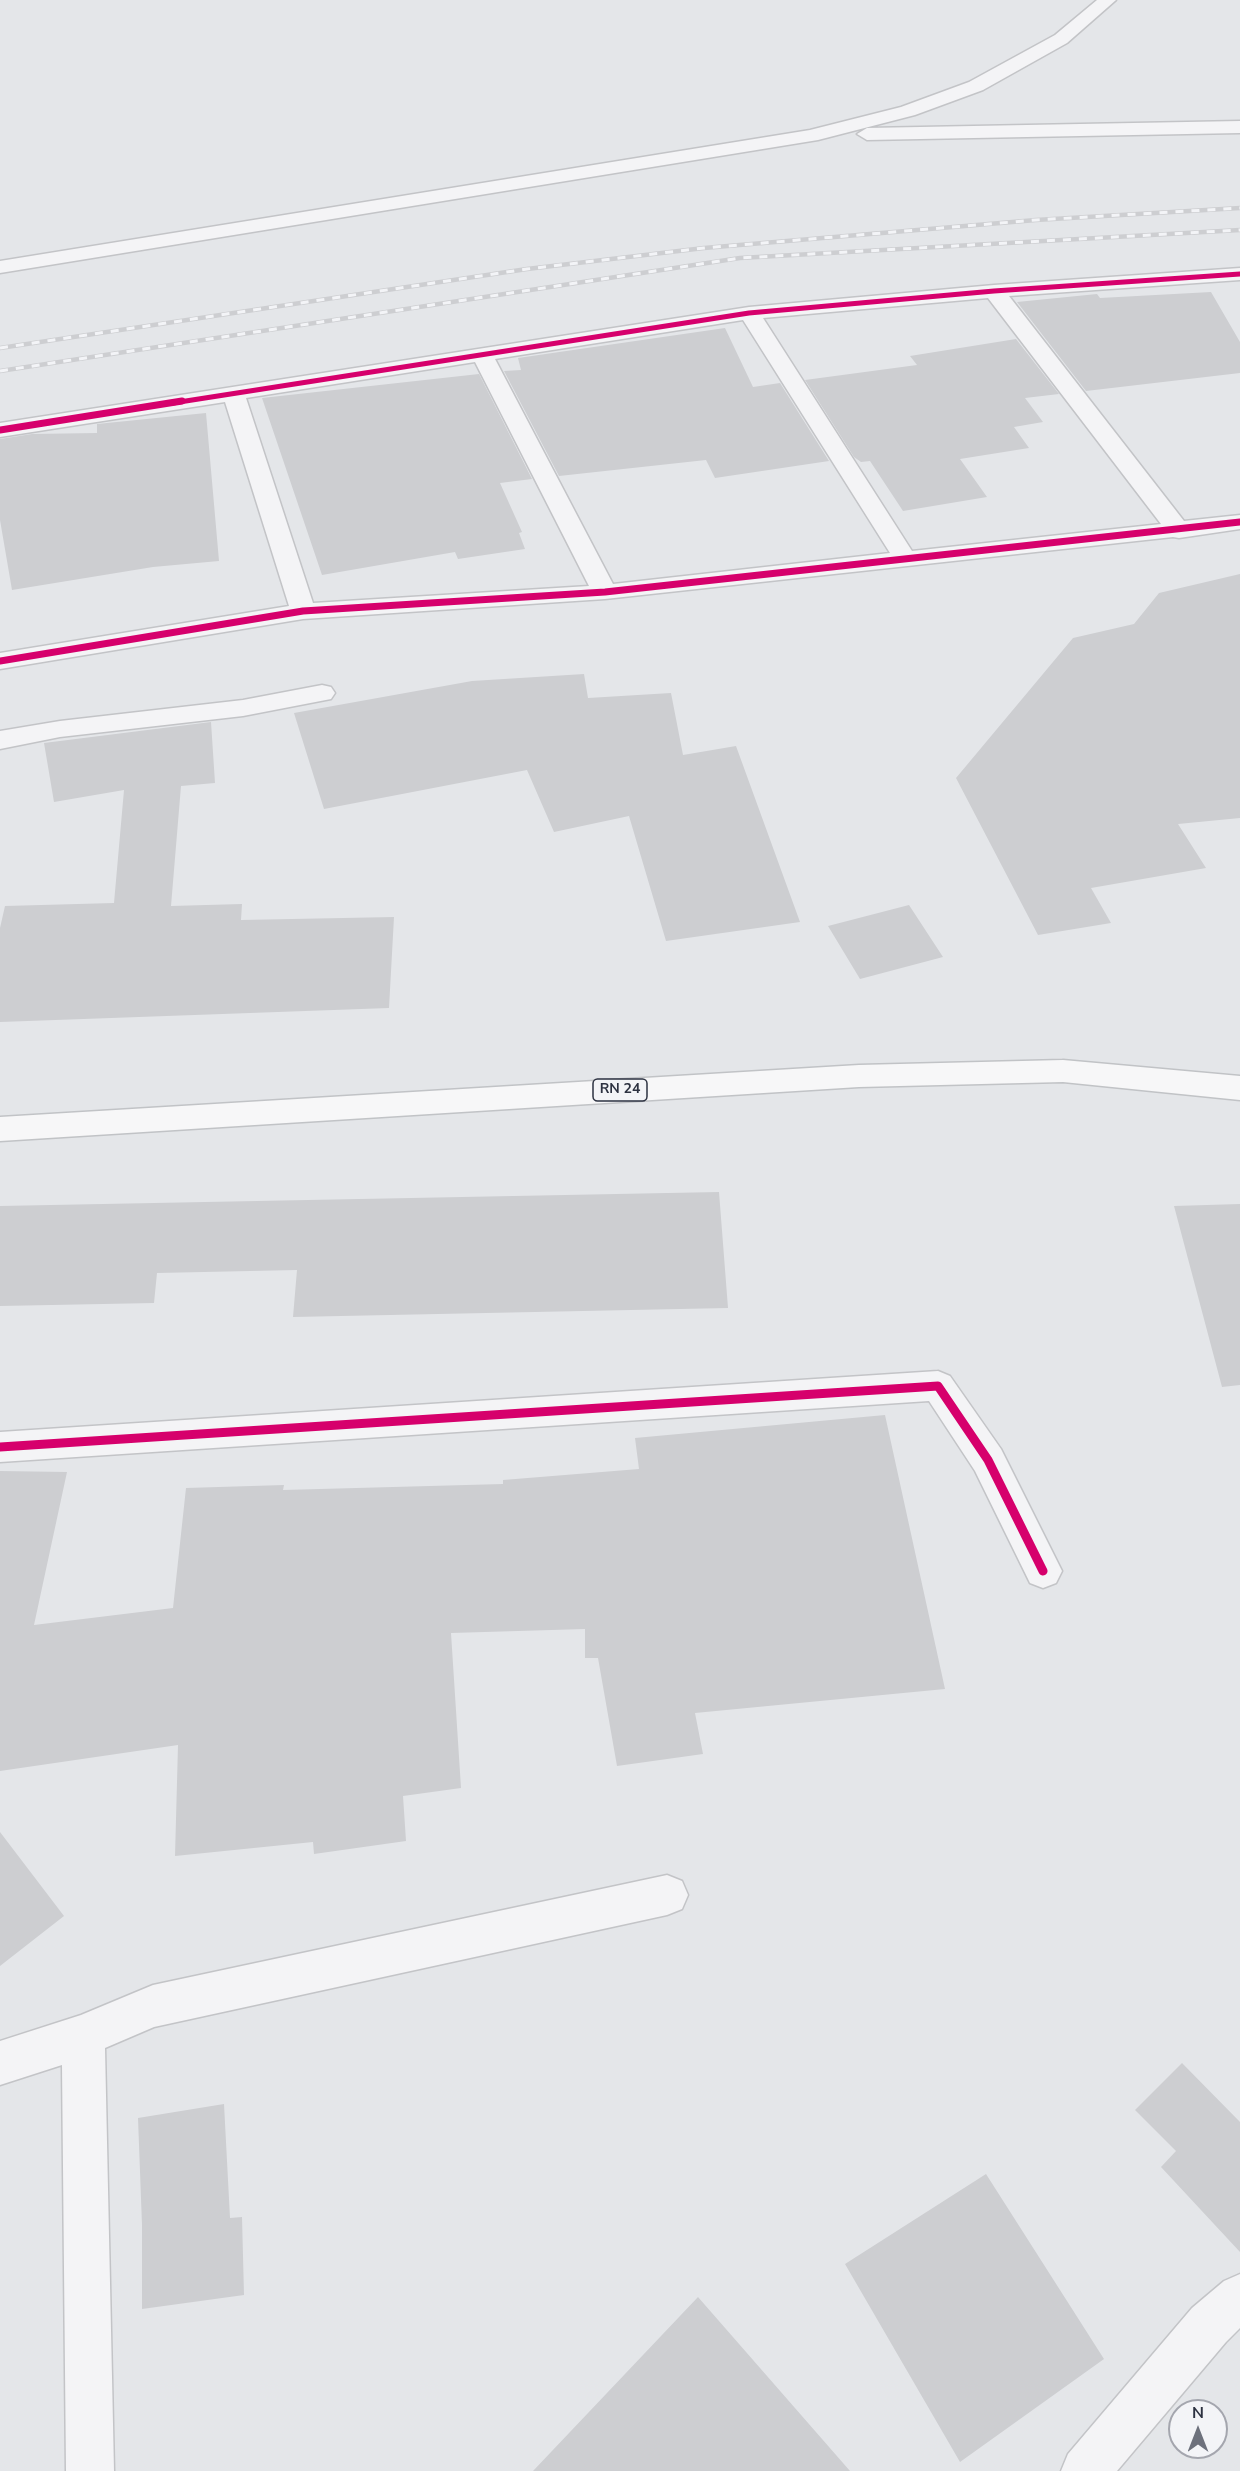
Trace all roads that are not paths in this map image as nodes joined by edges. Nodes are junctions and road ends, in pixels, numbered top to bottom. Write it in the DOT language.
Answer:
graph roads {
  1 [pos="1107,0"];
  2 [pos="1240,127"];
  3 [pos="811,136"];
  4 [pos="0,267"];
  5 [pos="1240,274"];
  6 [pos="994,291"];
  7 [pos="748,313"];
  8 [pos="481,353"];
  9 [pos="234,395"];
  10 [pos="0,430"];
  11 [pos="1240,522"];
  12 [pos="1179,531"];
  13 [pos="906,560"];
  14 [pos="605,592"];
  15 [pos="303,611"];
  16 [pos="0,661"];
  17 [pos="322,693"];
  18 [pos="0,740"];
  19 [pos="1240,1088"];
  20 [pos="0,1129"];
  21 [pos="0,1447"];
  22 [pos="1043,1571"];
  23 [pos="667,1895"];
  24 [pos="83,2036"];
  25 [pos="0,2063"];
  26 [pos="1240,2297"];
  27 [pos="90,2471"];
  28 [pos="1085,2471"];
  1 -- 3 [label="street"];
  2 -- 3 [label="street"];
  3 -- 4 [label="street"];
  5 -- 6 [label="street"];
  6 -- 7 [label="street"];
  6 -- 12 [label="street"];
  7 -- 8 [label="street"];
  7 -- 13 [label="street"];
  8 -- 9 [label="street"];
  8 -- 14 [label="street"];
  9 -- 10 [label="street"];
  9 -- 15 [label="street"];
  11 -- 12 [label="street"];
  12 -- 13 [label="street"];
  13 -- 14 [label="street"];
  14 -- 15 [label="street"];
  15 -- 16 [label="street"];
  17 -- 18 [label="street"];
  19 -- 20 [label="main road, RN 24"];
  21 -- 22 [label="street"];
  23 -- 24 [label="street"];
  24 -- 25 [label="street"];
  24 -- 27 [label="street"];
  26 -- 28 [label="street"];
}
